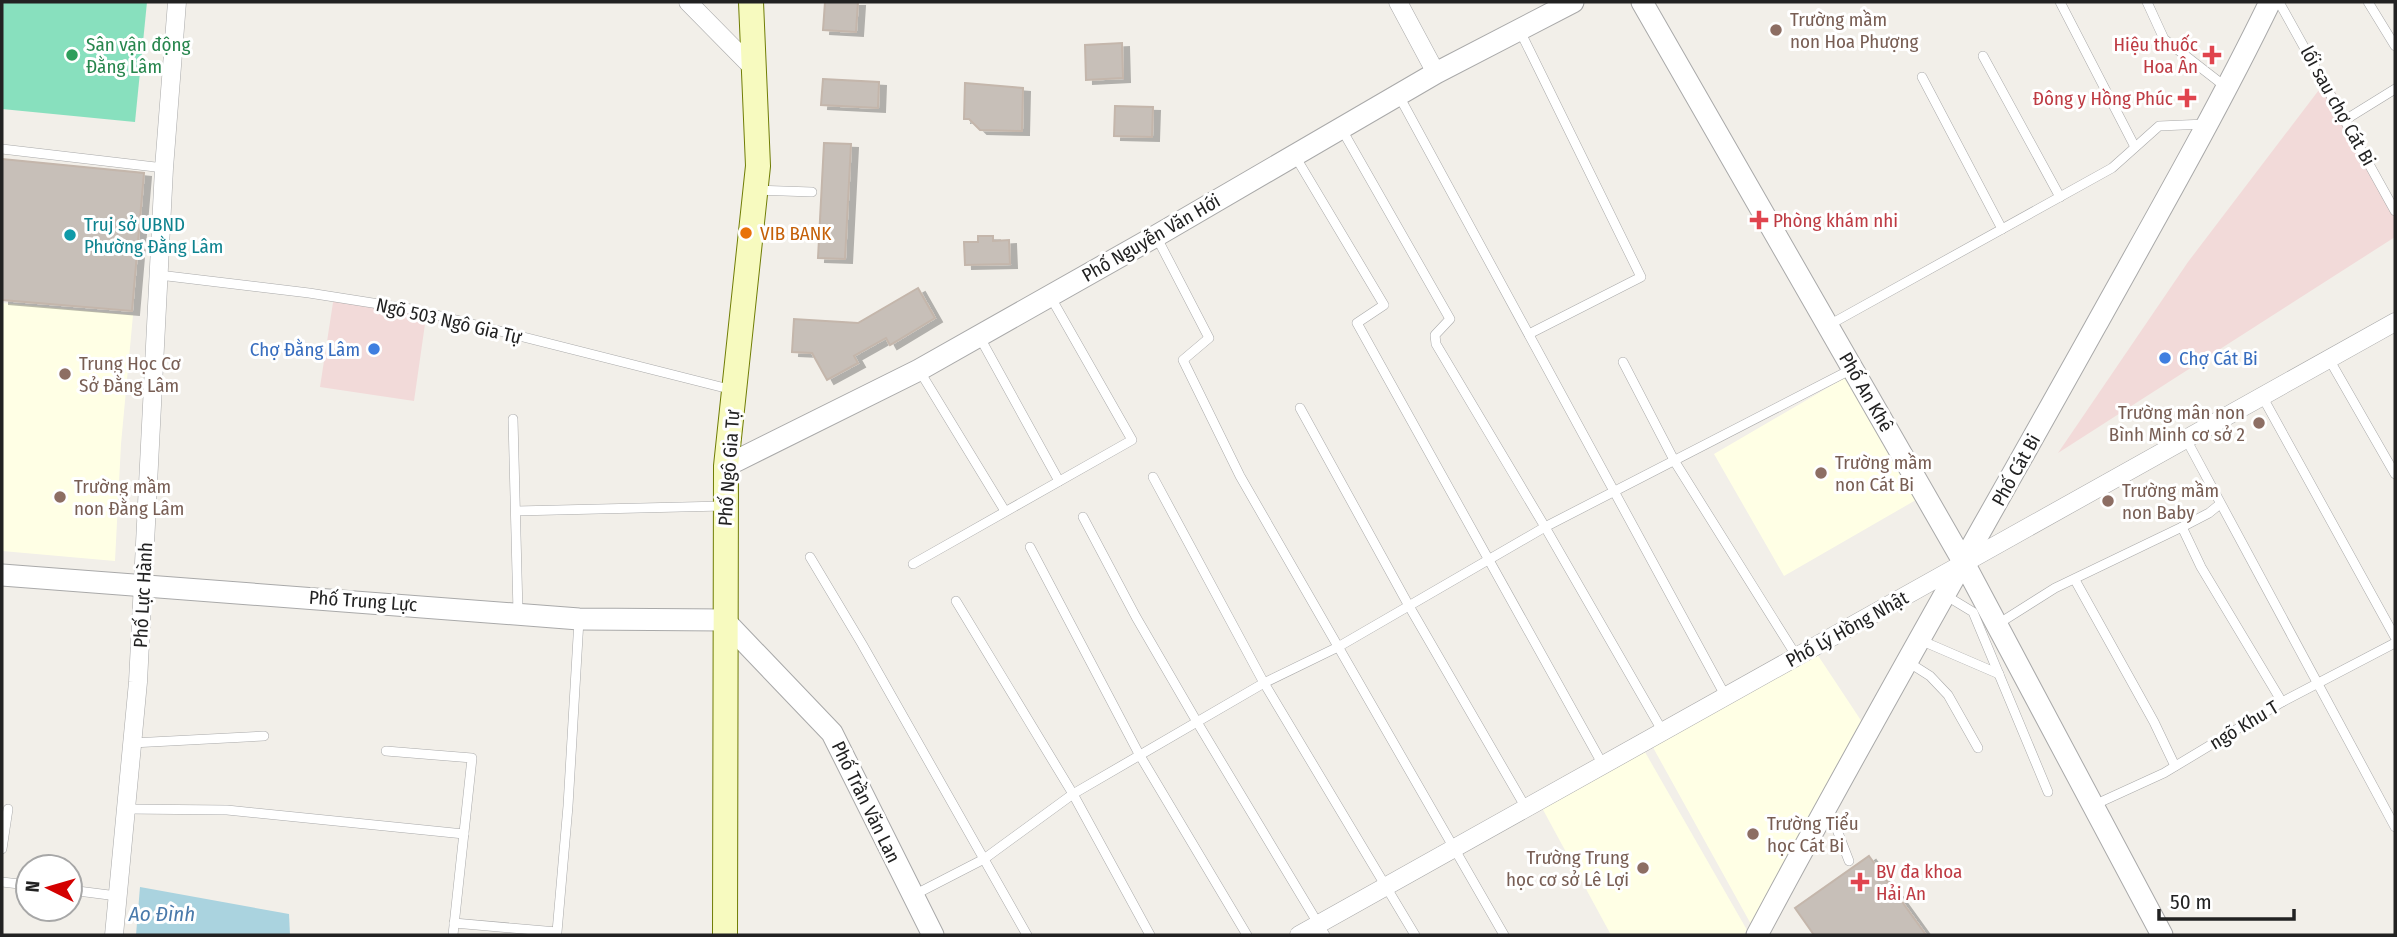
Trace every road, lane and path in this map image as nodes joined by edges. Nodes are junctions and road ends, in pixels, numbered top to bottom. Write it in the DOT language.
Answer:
graph roads {
  1 [pos="177,2"];
  2 [pos="688,2"];
  3 [pos="751,2"];
  4 [pos="1398,2"];
  5 [pos="1573,2"];
  6 [pos="1642,2"];
  7 [pos="2060,2"];
  8 [pos="2147,2"];
  9 [pos="2270,2"];
  10 [pos="2279,2"];
  11 [pos="2368,2"];
  12 [pos="1519,30"];
  13 [pos="2395,46"];
  14 [pos="1983,55"];
  15 [pos="754,69"];
  16 [pos="1436,73"];
  17 [pos="1922,77"];
  18 [pos="2228,88"];
  19 [pos="2395,89"];
  20 [pos="1398,95"];
  21 [pos="2345,120"];
  22 [pos="2208,124"];
  23 [pos="1341,128"];
  24 [pos="2136,147"];
  25 [pos="2,149"];
  26 [pos="1294,155"];
  27 [pos="164,168"];
  28 [pos="755,190"];
  29 [pos="812,192"];
  30 [pos="2060,197"];
  31 [pos="2395,211"];
  32 [pos="2002,229"];
  33 [pos="1156,236"];
  34 [pos="159,275"];
  35 [pos="1050,296"];
  36 [pos="2395,322"];
  37 [pos="1827,326"];
  38 [pos="1529,334"];
  39 [pos="979,337"];
  40 [pos="2329,359"];
  41 [pos="1623,362"];
  42 [pos="1852,369"];
  43 [pos="919,370"];
  44 [pos="735,390"];
  45 [pos="2262,396"];
  46 [pos="1300,408"];
  47 [pos="513,419"];
  48 [pos="2186,439"];
  49 [pos="1675,462"];
  50 [pos="726,466"];
  51 [pos="2395,474"];
  52 [pos="1153,477"];
  53 [pos="1059,481"];
  54 [pos="1615,492"];
  55 [pos="2220,504"];
  56 [pos="725,506"];
  57 [pos="516,511"];
  58 [pos="1005,511"];
  59 [pos="1083,517"];
  60 [pos="1545,527"];
  61 [pos="2182,527"];
  62 [pos="1030,547"];
  63 [pos="810,557"];
  64 [pos="1491,561"];
  65 [pos="1964,563"];
  66 [pos="913,564"];
  67 [pos="2,575"];
  68 [pos="2075,580"];
  69 [pos="144,585"];
  70 [pos="1945,595"];
  71 [pos="956,601"];
  72 [pos="1409,606"];
  73 [pos="518,612"];
  74 [pos="579,619"];
  75 [pos="724,620"];
  76 [pos="1996,625"];
  77 [pos="2395,637"];
  78 [pos="1919,640"];
  79 [pos="2395,643"];
  80 [pos="1338,647"];
  81 [pos="1797,657"];
  82 [pos="1906,661"];
  83 [pos="1999,674"];
  84 [pos="1264,683"];
  85 [pos="2318,683"];
  86 [pos="1726,696"];
  87 [pos="2283,702"];
  88 [pos="1197,722"];
  89 [pos="1663,732"];
  90 [pos="264,736"];
  91 [pos="132,743"];
  92 [pos="1978,748"];
  93 [pos="386,751"];
  94 [pos="1139,754"];
  95 [pos="1602,765"];
  96 [pos="2175,766"];
  97 [pos="2048,792"];
  98 [pos="1073,794"];
  99 [pos="1827,804"];
  100 [pos="2093,806"];
  101 [pos="1526,808"];
  102 [pos="127,809"];
  103 [pos="8,810"];
  104 [pos="2395,827"];
  105 [pos="464,834"];
  106 [pos="1456,848"];
  107 [pos="2,849"];
  108 [pos="984,859"];
  109 [pos="1849,861"];
  110 [pos="1385,887"];
  111 [pos="84,892"];
  112 [pos="912,896"];
  113 [pos="117,897"];
  114 [pos="453,923"];
  115 [pos="1322,930"];
  116 [pos="114,935"];
  117 [pos="453,935"];
  118 [pos="725,935"];
  119 [pos="933,935"];
  120 [pos="1027,935"];
  121 [pos="1150,935"];
  122 [pos="1247,935"];
  123 [pos="1299,935"];
  124 [pos="1415,935"];
  125 [pos="1504,935"];
  126 [pos="1757,935"];
  127 [pos="2161,935"];
  1 -- 27 [label="street, Phố Lực Hành"];
  2 -- 15 [label="street"];
  3 -- 15 [label="main road, Phố Ngô Gia Tự"];
  4 -- 16 [label="street"];
  5 -- 12 [label="street, Phố Nguyễn Văn Hới"];
  6 -- 37 [label="street, Phố An Khê"];
  7 -- 24 [label="lane"];
  8 -- 18 [label="lane"];
  9 -- 18 [label="street, Phố Cát Bi"];
  10 -- 21 [label="lane, lối sau chợ Cát Bi"];
  11 -- 13 [label="lane"];
  12 -- 16 [label="street, Phố Nguyễn Văn Hới"];
  12 -- 38 [label="lane"];
  14 -- 30 [label="lane"];
  15 -- 28 [label="main road, Phố Ngô Gia Tự"];
  16 -- 20 [label="street, Phố Nguyễn Văn Hới"];
  17 -- 32 [label="lane"];
  18 -- 22 [label="street, Phố Cát Bi"];
  19 -- 21 [label="lane"];
  20 -- 23 [label="street, Phố Nguyễn Văn Hới"];
  20 -- 38 [label="lane"];
  21 -- 31 [label="lane, lối sau chợ Cát Bi"];
  22 -- 24 [label="lane"];
  22 -- 65 [label="street, Phố Cát Bi"];
  23 -- 26 [label="street, Phố Nguyễn Văn Hới"];
  23 -- 60 [label="lane"];
  24 -- 30 [label="lane"];
  25 -- 27 [label="lane"];
  26 -- 33 [label="street, Phố Nguyễn Văn Hới"];
  26 -- 64 [label="lane"];
  27 -- 34 [label="street, Phố Lực Hành"];
  28 -- 29 [label="lane"];
  28 -- 44 [label="main road, Phố Ngô Gia Tự"];
  30 -- 32 [label="lane"];
  32 -- 37 [label="lane"];
  33 -- 35 [label="street, Phố Nguyễn Văn Hới"];
  33 -- 80 [label="lane"];
  34 -- 44 [label="lane, Ngõ 503 Ngô Gia Tự"];
  34 -- 69 [label="street, Phố Lực Hành"];
  35 -- 39 [label="street, Phố Nguyễn Văn Hới"];
  35 -- 53 [label="lane"];
  36 -- 40 [label="street, Phố Lý Hồng Nhật"];
  37 -- 42 [label="street, Phố An Khê"];
  38 -- 54 [label="lane"];
  39 -- 43 [label="street, Phố Nguyễn Văn Hới"];
  39 -- 53 [label="lane"];
  40 -- 45 [label="street, Phố Lý Hồng Nhật"];
  40 -- 51 [label="lane"];
  41 -- 49 [label="lane"];
  42 -- 49 [label="lane"];
  42 -- 65 [label="street, Phố An Khê"];
  43 -- 50 [label="street, Phố Nguyễn Văn Hới"];
  43 -- 58 [label="lane"];
  44 -- 50 [label="main road, Phố Ngô Gia Tự"];
  45 -- 48 [label="street, Phố Lý Hồng Nhật"];
  45 -- 77 [label="lane"];
  46 -- 72 [label="lane"];
  47 -- 57 [label="lane"];
  48 -- 55 [label="lane"];
  48 -- 65 [label="street, Phố Lý Hồng Nhật"];
  49 -- 54 [label="lane"];
  49 -- 81 [label="lane"];
  50 -- 56 [label="main road, Phố Ngô Gia Tự"];
  52 -- 84 [label="lane"];
  53 -- 58 [label="lane"];
  54 -- 60 [label="lane"];
  54 -- 86 [label="lane"];
  55 -- 61 [label="lane"];
  55 -- 85 [label="lane"];
  56 -- 57 [label="lane"];
  56 -- 75 [label="main road, Phố Ngô Gia Tự"];
  57 -- 73 [label="lane"];
  58 -- 66 [label="lane"];
  59 -- 88 [label="lane"];
  60 -- 64 [label="lane"];
  60 -- 89 [label="lane"];
  61 -- 68 [label="lane"];
  61 -- 87 [label="lane"];
  62 -- 94 [label="lane"];
  63 -- 108 [label="lane"];
  64 -- 72 [label="lane"];
  64 -- 95 [label="lane"];
  65 -- 70 [label="street, Phố Cát Bi"];
  65 -- 76 [label="street, Phố An Khê"];
  65 -- 81 [label="street, Phố Lý Hồng Nhật"];
  67 -- 69 [label="street, Phố Trung Lực"];
  68 -- 76 [label="lane"];
  68 -- 96 [label="lane"];
  69 -- 73 [label="street, Phố Trung Lực"];
  69 -- 91 [label="street, Phố Lực Hành"];
  70 -- 78 [label="street, Phố Cát Bi"];
  70 -- 83 [label="lane"];
  71 -- 98 [label="lane"];
  72 -- 80 [label="lane"];
  72 -- 101 [label="lane"];
  73 -- 74 [label="street, Phố Trung Lực"];
  74 -- 75 [label="street, Phố Trung Lực"];
  74 -- 114 [label="lane"];
  75 -- 112 [label="street, Phố Trần Văn Lan"];
  75 -- 118 [label="main road, Phố Ngô Gia Tự"];
  76 -- 100 [label="street, Phố An Khê"];
  78 -- 82 [label="street, Phố Cát Bi"];
  78 -- 83 [label="lane"];
  79 -- 85 [label="lane, ngõ Khu T"];
  80 -- 84 [label="lane"];
  80 -- 106 [label="lane"];
  81 -- 86 [label="street, Phố Lý Hồng Nhật"];
  82 -- 92 [label="lane"];
  82 -- 99 [label="street, Phố Cát Bi"];
  83 -- 97 [label="lane"];
  84 -- 88 [label="lane"];
  84 -- 110 [label="lane"];
  85 -- 87 [label="lane, ngõ Khu T"];
  85 -- 104 [label="lane"];
  86 -- 89 [label="street, Phố Lý Hồng Nhật"];
  87 -- 96 [label="lane, ngõ Khu T"];
  88 -- 94 [label="lane"];
  88 -- 115 [label="lane"];
  89 -- 95 [label="street, Phố Lý Hồng Nhật"];
  90 -- 91 [label="lane"];
  91 -- 102 [label="street, Phố Lực Hành"];
  93 -- 105 [label="lane"];
  94 -- 98 [label="lane"];
  94 -- 122 [label="lane"];
  95 -- 101 [label="street, Phố Lý Hồng Nhật"];
  96 -- 100 [label="lane, ngõ Khu T"];
  98 -- 108 [label="lane"];
  98 -- 121 [label="lane"];
  99 -- 109 [label="lane"];
  99 -- 126 [label="street, Phố Cát Bi"];
  100 -- 127 [label="street, Phố An Khê"];
  101 -- 106 [label="street, Phố Lý Hồng Nhật"];
  102 -- 105 [label="lane"];
  102 -- 113 [label="street, Phố Lực Hành"];
  103 -- 107 [label="lane"];
  105 -- 114 [label="lane"];
  106 -- 110 [label="street, Phố Lý Hồng Nhật"];
  106 -- 125 [label="lane"];
  108 -- 112 [label="lane"];
  108 -- 120 [label="lane"];
  110 -- 115 [label="street, Phố Lý Hồng Nhật"];
  110 -- 124 [label="lane"];
  111 -- 113 [label="lane"];
  112 -- 119 [label="street, Phố Trần Văn Lan"];
  113 -- 116 [label="street, Phố Lực Hành"];
  114 -- 117 [label="lane"];
  115 -- 123 [label="street, Phố Lý Hồng Nhật"];
}
